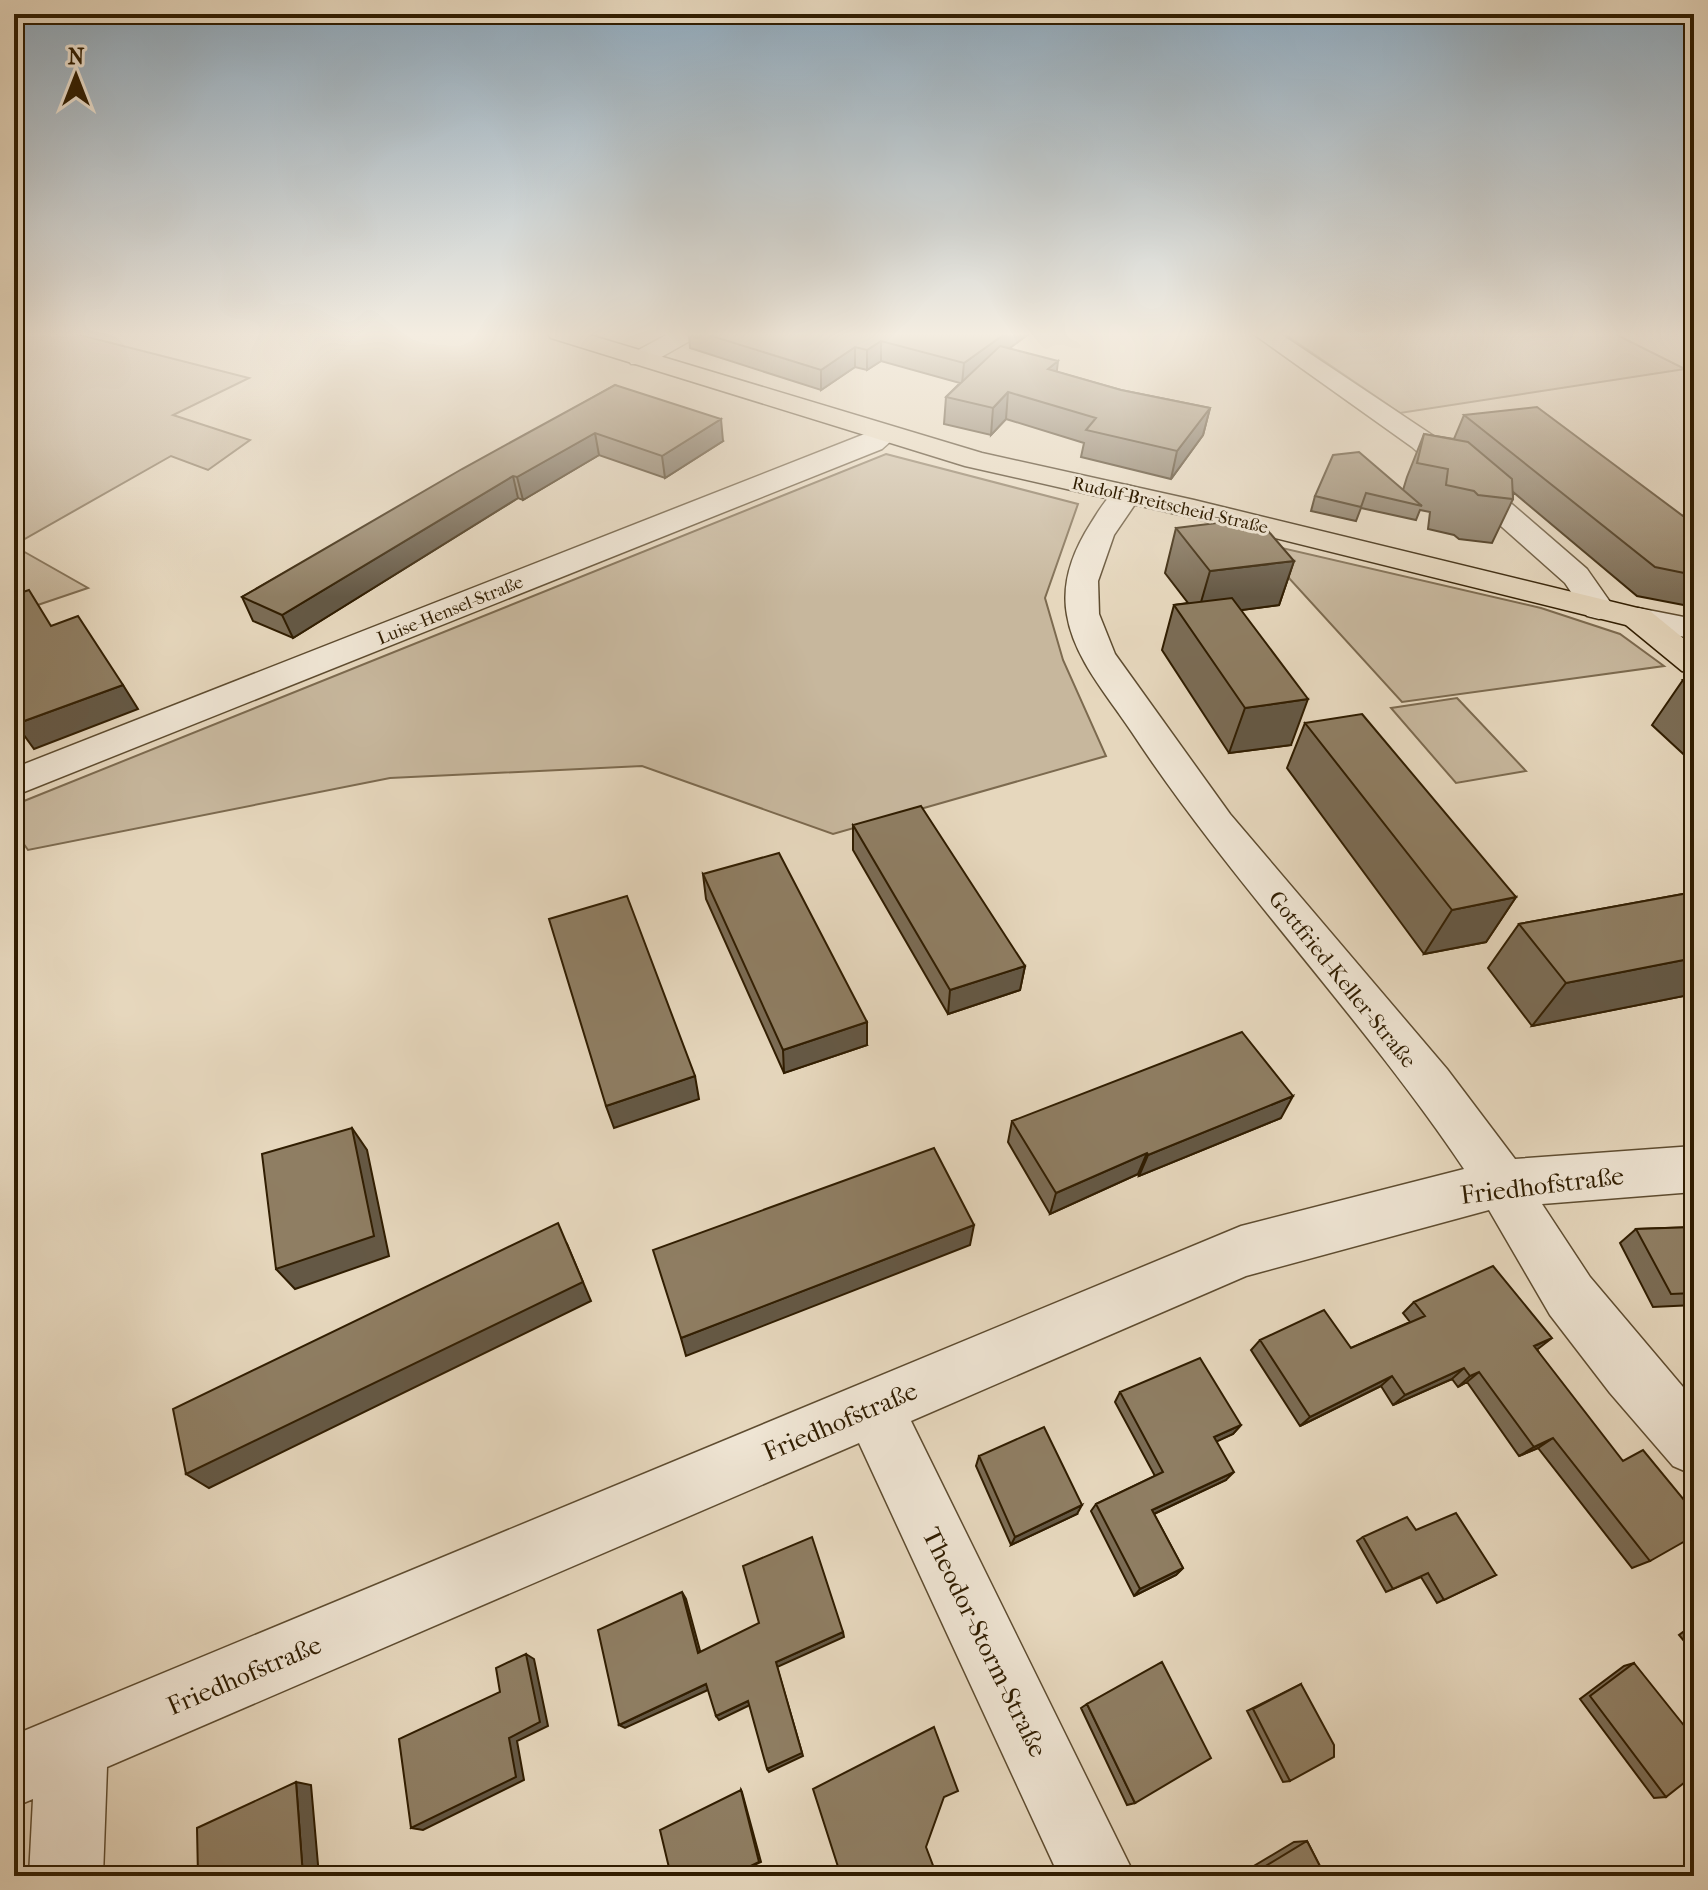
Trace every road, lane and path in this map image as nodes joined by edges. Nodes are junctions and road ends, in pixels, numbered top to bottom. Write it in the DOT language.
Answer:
graph roads {
  1 [pos="843,421"];
  2 [pos="1393,421"];
  3 [pos="885,434"];
  4 [pos="1127,494"];
  5 [pos="1599,609"];
  6 [pos="1638,618"];
  7 [pos="1694,629"];
  8 [pos="1694,664"];
  9 [pos="14,783"];
  10 [pos="1694,1169"];
  11 [pos="1499,1184"];
  12 [pos="873,1407"];
  13 [pos="1694,1445"];
  14 [pos="43,1760"];
  15 [pos="66,1876"];
  16 [pos="1098,1876"];
  1 -- 3 [label="main road, Rudolf-Breitscheid-Straße"];
  2 -- 5 [label="street"];
  3 -- 4 [label="main road, Rudolf-Breitscheid-Straße"];
  3 -- 9 [label="street, Luise-Hensel-Straße"];
  4 -- 5 [label="main road, Rudolf-Breitscheid-Straße"];
  4 -- 11 [label="street, Gottfried-Keller-Straße"];
  5 -- 6 [label="main road, Rudolf-Breitscheid-Straße"];
  6 -- 7 [label="street, Rudolf-Breitscheid-Straße"];
  6 -- 8 [label="main road"];
  10 -- 11 [label="street, Friedhofstraße"];
  11 -- 12 [label="street, Friedhofstraße"];
  11 -- 13 [label="street, Gottfried-Keller-Straße"];
  12 -- 14 [label="street, Friedhofstraße"];
  12 -- 16 [label="street, Theodor-Storm-Straße"];
  14 -- 15 [label="street"];
}
